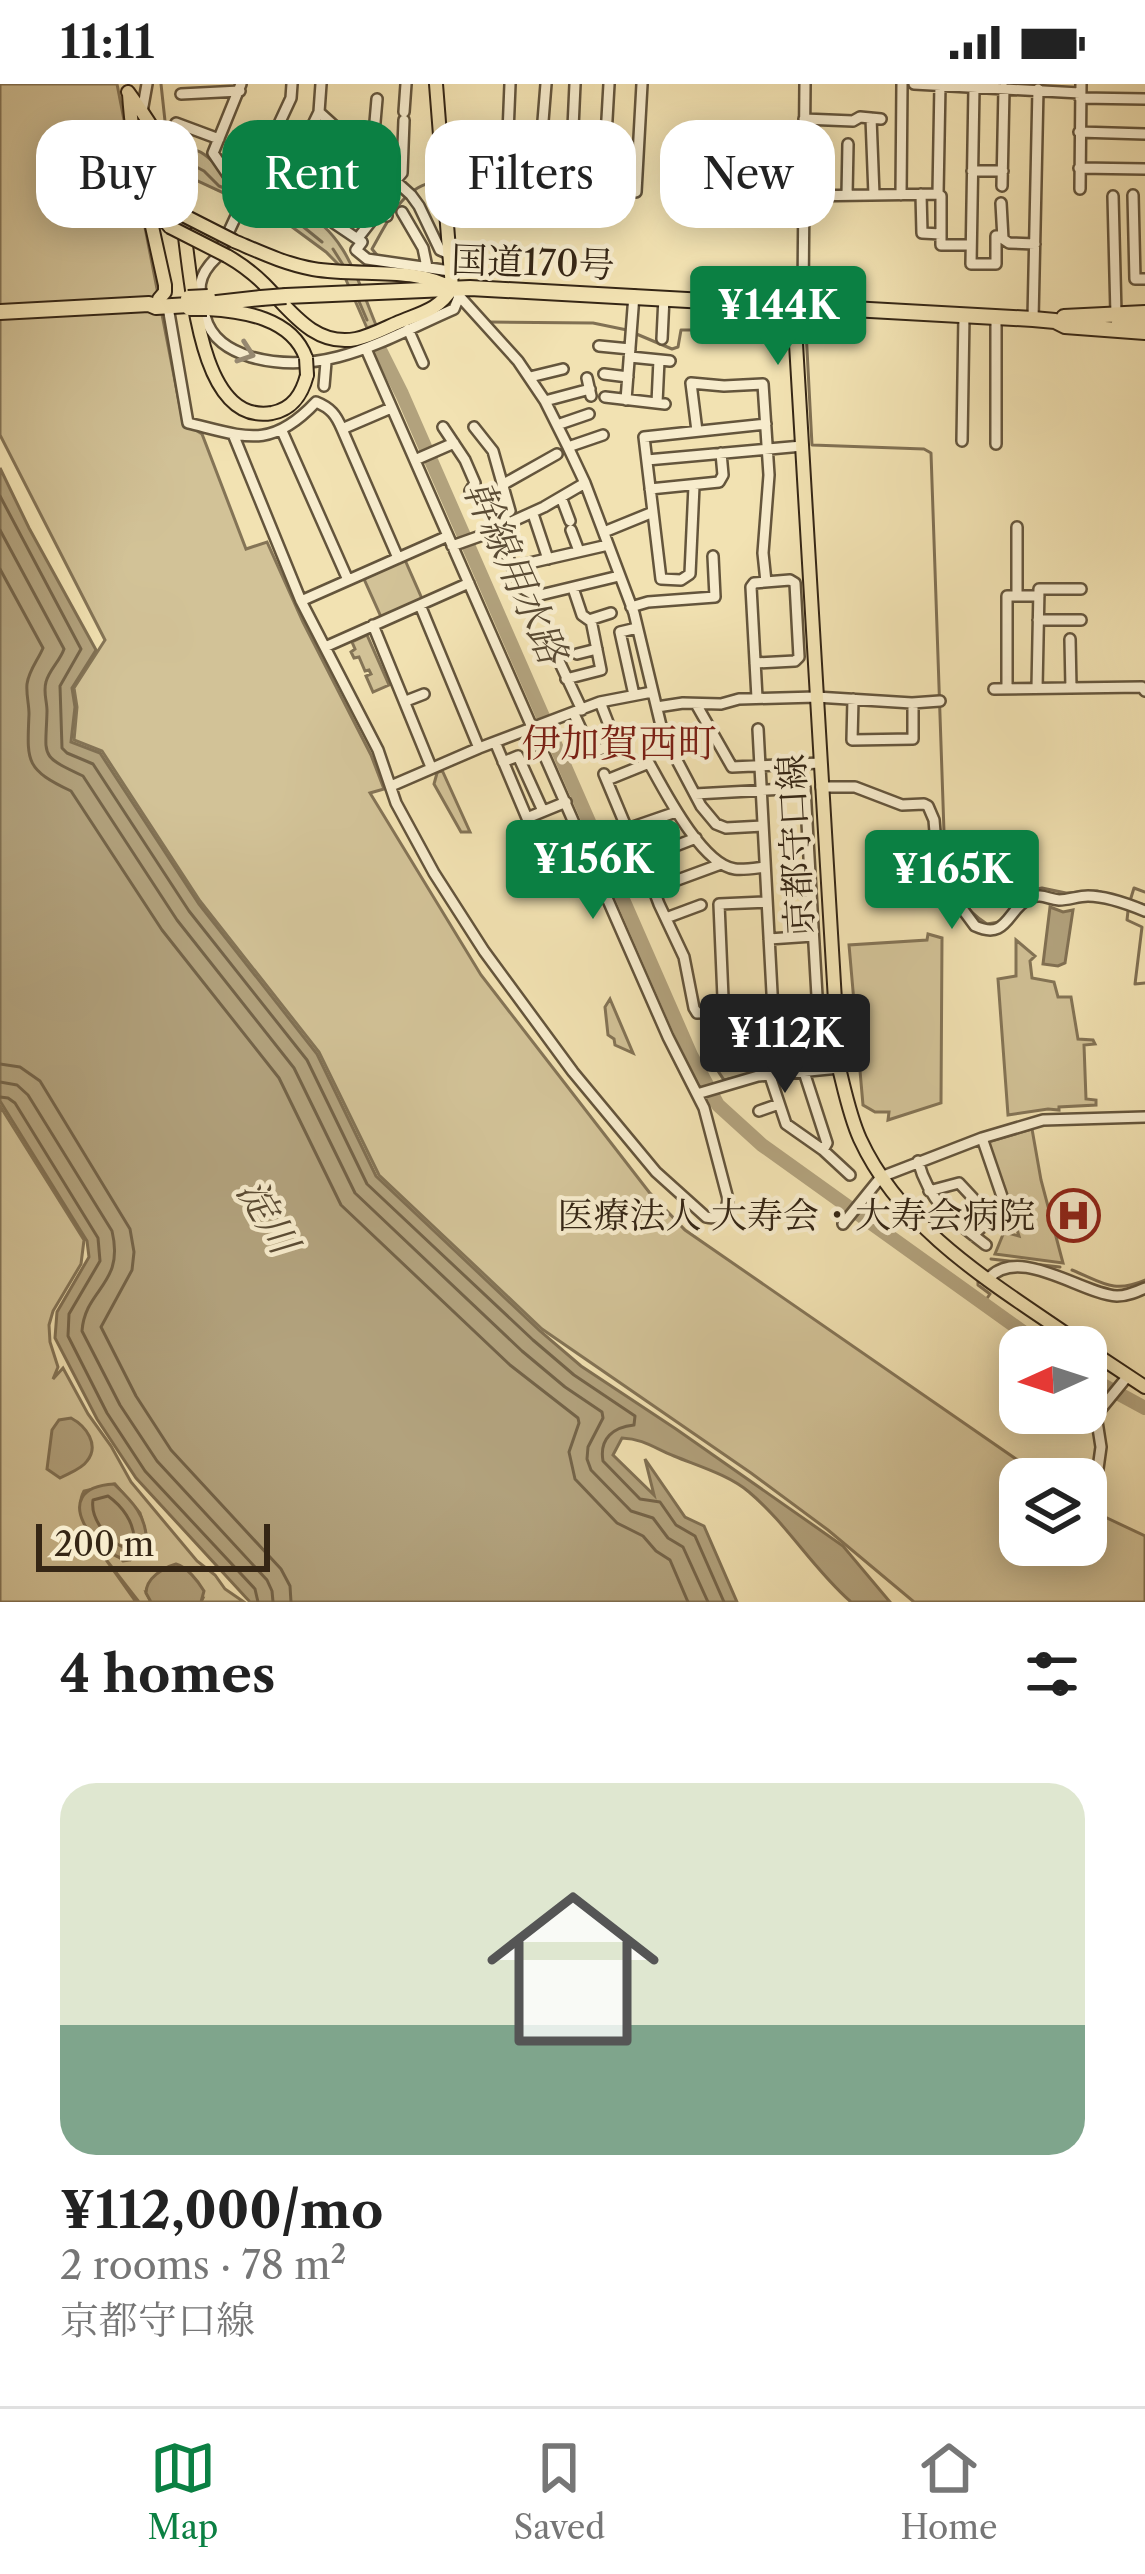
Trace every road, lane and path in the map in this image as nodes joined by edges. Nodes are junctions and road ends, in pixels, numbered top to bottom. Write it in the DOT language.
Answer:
graph roads {
  1 [pos="147,84"];
  2 [pos="292,84"];
  3 [pos="321,84"];
  4 [pos="406,84"];
  5 [pos="436,84"];
  6 [pos="509,84"];
  7 [pos="546,84"];
  8 [pos="575,84"];
  9 [pos="609,84"];
  10 [pos="642,84"];
  11 [pos="805,84"];
  12 [pos="902,84"];
  13 [pos="914,84"];
  14 [pos="1120,84"];
  15 [pos="940,85"];
  16 [pos="974,86"];
  17 [pos="241,87"];
  18 [pos="1053,87"];
  19 [pos="128,88"];
  20 [pos="215,88"];
  21 [pos="1004,88"];
  22 [pos="1038,89"];
  23 [pos="181,92"];
  24 [pos="1080,92"];
  25 [pos="1119,99"];
  26 [pos="1145,99"];
  27 [pos="377,100"];
  28 [pos="142,112"];
  29 [pos="320,112"];
  30 [pos="804,119"];
  31 [pos="131,120"];
  32 [pos="281,120"];
  33 [pos="316,120"];
  34 [pos="328,120"];
  35 [pos="375,120"];
  36 [pos="573,120"];
  37 [pos="607,120"];
  38 [pos="198,131"];
  39 [pos="1078,131"];
  40 [pos="1145,134"];
  41 [pos="219,139"];
  42 [pos="848,145"];
  43 [pos="222,166"];
  44 [pos="1079,168"];
  45 [pos="1145,169"];
  46 [pos="972,171"];
  47 [pos="1003,171"];
  48 [pos="401,173"];
  49 [pos="1002,186"];
  50 [pos="401,187"];
  51 [pos="1080,189"];
  52 [pos="636,192"];
  53 [pos="901,194"];
  54 [pos="921,194"];
  55 [pos="938,194"];
  56 [pos="835,195"];
  57 [pos="847,195"];
  58 [pos="874,195"];
  59 [pos="1133,195"];
  60 [pos="1113,196"];
  61 [pos="1001,203"];
  62 [pos="1139,211"];
  63 [pos="402,212"];
  64 [pos="152,228"];
  65 [pos="172,228"];
  66 [pos="234,228"];
  67 [pos="344,228"];
  68 [pos="366,228"];
  69 [pos="803,228"];
  70 [pos="232,234"];
  71 [pos="941,234"];
  72 [pos="1002,236"];
  73 [pos="358,238"];
  74 [pos="1034,244"];
  75 [pos="1140,244"];
  76 [pos="971,245"];
  77 [pos="448,254"];
  78 [pos="427,267"];
  79 [pos="450,271"];
  80 [pos="1145,279"];
  81 [pos="456,291"];
  82 [pos="634,295"];
  83 [pos="664,297"];
  84 [pos="802,300"];
  85 [pos="157,303"];
  86 [pos="207,303"];
  87 [pos="0,313"];
  88 [pos="1145,313"];
  89 [pos="964,315"];
  90 [pos="996,317"];
  91 [pos="1119,317"];
  92 [pos="1033,319"];
  93 [pos="1059,319"];
  94 [pos="1145,327"];
  95 [pos="408,329"];
  96 [pos="607,330"];
  97 [pos="662,339"];
  98 [pos="364,343"];
  99 [pos="630,353"];
  100 [pos="423,363"];
  101 [pos="314,364"];
  102 [pos="563,370"];
  103 [pos="604,374"];
  104 [pos="628,376"];
  105 [pos="530,377"];
  106 [pos="323,386"];
  107 [pos="589,388"];
  108 [pos="605,397"];
  109 [pos="626,400"];
  110 [pos="545,401"];
  111 [pos="391,408"];
  112 [pos="589,414"];
  113 [pos="766,424"];
  114 [pos="557,425"];
  115 [pos="443,427"];
  116 [pos="474,428"];
  117 [pos="342,429"];
  118 [pos="282,431"];
  119 [pos="697,431"];
  120 [pos="233,434"];
  121 [pos="603,435"];
  122 [pos="483,439"];
  123 [pos="962,441"];
  124 [pos="454,443"];
  125 [pos="996,444"];
  126 [pos="802,446"];
  127 [pos="469,448"];
  128 [pos="767,449"];
  129 [pos="562,450"];
  130 [pos="721,454"];
  131 [pos="418,459"];
  132 [pos="647,460"];
  133 [pos="500,468"];
  134 [pos="553,482"];
  135 [pos="585,483"];
  136 [pos="502,485"];
  137 [pos="694,486"];
  138 [pos="650,489"];
  139 [pos="531,496"];
  140 [pos="561,497"];
  141 [pos="652,512"];
  142 [pos="537,513"];
  143 [pos="502,527"];
  144 [pos="1017,527"];
  145 [pos="604,532"];
  146 [pos="458,540"];
  147 [pos="608,544"];
  148 [pos="579,551"];
  149 [pos="713,556"];
  150 [pos="398,558"];
  151 [pos="548,559"];
  152 [pos="512,567"];
  153 [pos="619,576"];
  154 [pos="348,580"];
  155 [pos="766,582"];
  156 [pos="469,583"];
  157 [pos="573,588"];
  158 [pos="1081,589"];
  159 [pos="1017,596"];
  160 [pos="1039,596"];
  161 [pos="301,601"];
  162 [pos="420,604"];
  163 [pos="632,607"];
  164 [pos="611,614"];
  165 [pos="591,620"];
  166 [pos="1038,620"];
  167 [pos="1081,620"];
  168 [pos="373,626"];
  169 [pos="638,628"];
  170 [pos="1070,639"];
  171 [pos="325,647"];
  172 [pos="597,649"];
  173 [pos="577,654"];
  174 [pos="557,659"];
  175 [pos="755,663"];
  176 [pos="566,680"];
  177 [pos="1037,688"];
  178 [pos="1071,688"];
  179 [pos="994,689"];
  180 [pos="1007,689"];
  181 [pos="1145,691"];
  182 [pos="652,692"];
  183 [pos="424,694"];
  184 [pos="634,695"];
  185 [pos="757,698"];
  186 [pos="816,698"];
  187 [pos="853,699"];
  188 [pos="940,700"];
  189 [pos="406,701"];
  190 [pos="600,702"];
  191 [pos="914,703"];
  192 [pos="696,704"];
  193 [pos="656,707"];
  194 [pos="578,712"];
  195 [pos="534,729"];
  196 [pos="758,729"];
  197 [pos="495,742"];
  198 [pos="479,748"];
  199 [pos="503,762"];
  200 [pos="820,763"];
  201 [pos="760,766"];
  202 [pos="431,767"];
  203 [pos="658,780"];
  204 [pos="391,786"];
  205 [pos="646,786"];
  206 [pos="821,787"];
  207 [pos="761,790"];
  208 [pos="694,794"];
  209 [pos="566,802"];
  210 [pos="543,811"];
  211 [pos="676,812"];
  212 [pos="763,826"];
  213 [pos="696,838"];
  214 [pos="721,864"];
  215 [pos="765,868"];
  216 [pos="653,889"];
  217 [pos="767,902"];
  218 [pos="692,905"];
  219 [pos="1145,911"];
  220 [pos="666,918"];
  221 [pos="814,935"];
  222 [pos="769,938"];
  223 [pos="724,1012"];
  224 [pos="775,1049"];
  225 [pos="839,1068"];
  226 [pos="804,1072"];
  227 [pos="774,1074"];
  228 [pos="697,1094"];
  229 [pos="779,1103"];
  230 [pos="759,1111"];
  231 [pos="1145,1118"];
  232 [pos="982,1138"];
  233 [pos="823,1150"];
  234 [pos="918,1161"];
  235 [pos="850,1174"];
  236 [pos="881,1177"];
  237 [pos="928,1191"];
  238 [pos="1007,1211"];
  239 [pos="843,1225"];
  240 [pos="973,1235"];
  241 [pos="986,1245"];
  242 [pos="988,1279"];
  243 [pos="1145,1288"];
  244 [pos="1056,1326"];
  245 [pos="1107,1364"];
  246 [pos="1126,1379"];
  247 [pos="1145,1388"];
  248 [pos="1100,1458"];
  1 -- 28 [label="street"];
  2 -- 32 [label="street"];
  3 -- 29 [label="street"];
  4 -- 48 [label="street"];
  5 -- 77 [label="main road"];
  6 -- 7 [label="street"];
  8 -- 36 [label="street"];
  9 -- 37 [label="street"];
  10 -- 52 [label="street"];
  11 -- 30 [label="street"];
  12 -- 53 [label="street"];
  13 -- 15 [label="street"];
  14 -- 25 [label="street"];
  15 -- 16 [label="street"];
  15 -- 55 [label="street"];
  16 -- 21 [label="street"];
  16 -- 46 [label="street"];
  17 -- 20 [label="street"];
  17 -- 41 [label="street"];
  18 -- 22 [label="street"];
  18 -- 24 [label="street"];
  19 -- 28 [label="main road"];
  19 -- 31 [label="main road"];
  19 -- 70 [label="main road, bridge"];
  20 -- 23 [label="street"];
  21 -- 22 [label="street"];
  21 -- 47 [label="street"];
  22 -- 74 [label="street"];
  24 -- 25 [label="street"];
  24 -- 39 [label="street"];
  25 -- 26 [label="street"];
  27 -- 35 [label="street"];
  28 -- 101 [label="main road"];
  29 -- 33 [label="street"];
  29 -- 34 [label="street"];
  30 -- 58 [label="street"];
  38 -- 41 [label="street"];
  39 -- 40 [label="street"];
  39 -- 44 [label="street"];
  41 -- 43 [label="street"];
  42 -- 57 [label="street"];
  44 -- 45 [label="street"];
  44 -- 51 [label="street"];
  46 -- 47 [label="street"];
  46 -- 76 [label="street"];
  47 -- 49 [label="street"];
  50 -- 77 [label="street"];
  53 -- 54 [label="street"];
  53 -- 58 [label="street"];
  54 -- 55 [label="street"];
  54 -- 71 [label="street"];
  55 -- 71 [label="street"];
  56 -- 57 [label="street"];
  57 -- 58 [label="street"];
  59 -- 62 [label="street"];
  60 -- 91 [label="street"];
  61 -- 72 [label="street"];
  62 -- 75 [label="street"];
  63 -- 78 [label="street"];
  64 -- 85 [label="main road"];
  65 -- 98 [label="main road, bridge"];
  66 -- 70 [label="street"];
  67 -- 73 [label="street"];
  68 -- 73 [label="street"];
  69 -- 84 [label="street"];
  70 -- 81 [label="main road"];
  70 -- 101 [label="street, one-way"];
  71 -- 76 [label="street"];
  72 -- 74 [label="street"];
  72 -- 76 [label="street"];
  73 -- 78 [label="street"];
  74 -- 92 [label="street"];
  75 -- 80 [label="street"];
  77 -- 79 [label="main road"];
  78 -- 79 [label="street"];
  79 -- 81 [label="main road"];
  81 -- 82 [label="highway, 国道170号"];
  81 -- 86 [label="highway, 国道170号, bridge"];
  81 -- 95 [label="street"];
  81 -- 98 [label="main road"];
  81 -- 105 [label="street"];
  82 -- 83 [label="highway, 国道170号"];
  82 -- 99 [label="street"];
  83 -- 84 [label="highway, 国道170号"];
  83 -- 97 [label="street"];
  84 -- 89 [label="highway, 国道170号"];
  84 -- 126 [label="main road, 京都守口線"];
  85 -- 86 [label="highway, 国道170号, bridge"];
  85 -- 87 [label="highway, 国道170号"];
  85 -- 120 [label="street"];
  86 -- 101 [label="main road"];
  88 -- 91 [label="highway"];
  89 -- 90 [label="highway, 国道170号"];
  89 -- 123 [label="street"];
  90 -- 92 [label="highway, 国道170号"];
  90 -- 125 [label="street"];
  91 -- 93 [label="highway"];
  91 -- 94 [label="highway, 国道170号"];
  92 -- 93 [label="highway, 国道170号"];
  93 -- 94 [label="highway, 国道170号"];
  95 -- 98 [label="street"];
  95 -- 100 [label="street"];
  96 -- 99 [label="street"];
  98 -- 101 [label="street"];
  98 -- 111 [label="street"];
  99 -- 104 [label="street"];
  99 -- 109 [label="street"];
  101 -- 106 [label="street"];
  102 -- 105 [label="street"];
  103 -- 104 [label="street"];
  104 -- 109 [label="street"];
  105 -- 110 [label="street"];
  107 -- 110 [label="street"];
  108 -- 109 [label="street"];
  110 -- 114 [label="street"];
  111 -- 117 [label="street"];
  111 -- 131 [label="street"];
  112 -- 114 [label="street"];
  113 -- 119 [label="street"];
  113 -- 119 [label="street"];
  113 -- 128 [label="street"];
  114 -- 129 [label="street"];
  115 -- 124 [label="street"];
  116 -- 122 [label="street"];
  117 -- 118 [label="street"];
  117 -- 150 [label="street"];
  118 -- 120 [label="street"];
  118 -- 154 [label="street"];
  119 -- 132 [label="street"];
  120 -- 161 [label="street"];
  121 -- 129 [label="street"];
  122 -- 127 [label="street"];
  122 -- 133 [label="street"];
  124 -- 131 [label="street"];
  124 -- 133 [label="street"];
  126 -- 128 [label="street"];
  126 -- 186 [label="main road, 京都守口線"];
  128 -- 130 [label="street"];
  128 -- 155 [label="street"];
  129 -- 135 [label="street"];
  129 -- 136 [label="street"];
  130 -- 132 [label="street"];
  130 -- 137 [label="street"];
  131 -- 146 [label="street"];
  132 -- 138 [label="street"];
  133 -- 136 [label="street"];
  134 -- 140 [label="street"];
  135 -- 140 [label="street"];
  135 -- 145 [label="street"];
  136 -- 143 [label="street"];
  137 -- 138 [label="street"];
  137 -- 141 [label="street"];
  138 -- 141 [label="street"];
  139 -- 142 [label="street"];
  140 -- 142 [label="street"];
  140 -- 148 [label="street"];
  141 -- 145 [label="street"];
  142 -- 143 [label="street"];
  142 -- 151 [label="street"];
  143 -- 146 [label="street"];
  143 -- 152 [label="street"];
  144 -- 159 [label="street"];
  145 -- 147 [label="street"];
  146 -- 150 [label="street"];
  146 -- 156 [label="street"];
  147 -- 148 [label="street"];
  147 -- 153 [label="street"];
  148 -- 151 [label="street"];
  149 -- 163 [label="street"];
  150 -- 154 [label="street"];
  151 -- 152 [label="street"];
  152 -- 157 [label="street"];
  153 -- 157 [label="street"];
  153 -- 163 [label="street"];
  154 -- 161 [label="street"];
  155 -- 175 [label="street"];
  155 -- 175 [label="street"];
  156 -- 162 [label="street"];
  156 -- 195 [label="street"];
  157 -- 165 [label="street"];
  158 -- 160 [label="street"];
  159 -- 160 [label="street"];
  159 -- 180 [label="street"];
  160 -- 166 [label="street"];
  161 -- 171 [label="street"];
  162 -- 168 [label="street"];
  162 -- 198 [label="street"];
  163 -- 169 [label="street"];
  164 -- 165 [label="street"];
  165 -- 172 [label="street"];
  166 -- 167 [label="street"];
  166 -- 177 [label="street"];
  168 -- 171 [label="street"];
  168 -- 189 [label="street"];
  169 -- 182 [label="street"];
  169 -- 184 [label="street"];
  170 -- 178 [label="street"];
  171 -- 204 [label="street"];
  172 -- 173 [label="street"];
  172 -- 176 [label="street"];
  174 -- 176 [label="street"];
  175 -- 185 [label="street"];
  176 -- 194 [label="street"];
  177 -- 178 [label="street"];
  177 -- 180 [label="street"];
  178 -- 181 [label="street"];
  179 -- 180 [label="street"];
  182 -- 184 [label="street"];
  182 -- 193 [label="street"];
  183 -- 189 [label="street"];
  184 -- 190 [label="street"];
  185 -- 186 [label="street"];
  185 -- 192 [label="street"];
  186 -- 187 [label="street"];
  186 -- 200 [label="main road, 京都守口線"];
  187 -- 191 [label="street"];
  187 -- 191 [label="street"];
  188 -- 191 [label="street"];
  189 -- 202 [label="street"];
  190 -- 194 [label="street"];
  190 -- 194 [label="street"];
  192 -- 193 [label="street"];
  192 -- 201 [label="street"];
  193 -- 208 [label="street"];
  194 -- 195 [label="street"];
  195 -- 197 [label="street"];
  195 -- 209 [label="street"];
  196 -- 201 [label="street"];
  197 -- 198 [label="street"];
  197 -- 199 [label="street"];
  198 -- 202 [label="street"];
  199 -- 210 [label="street"];
  199 -- 210 [label="street"];
  200 -- 201 [label="street"];
  200 -- 206 [label="main road, 京都守口線"];
  201 -- 207 [label="street"];
  202 -- 204 [label="street"];
  203 -- 205 [label="street"];
  203 -- 211 [label="street"];
  203 -- 211 [label="street"];
  204 -- 228 [label="street"];
  206 -- 219 [label="street"];
  206 -- 225 [label="main road, 京都守口線"];
  207 -- 208 [label="street"];
  207 -- 212 [label="street"];
  207 -- 221 [label="street"];
  208 -- 212 [label="street"];
  209 -- 210 [label="street"];
  209 -- 228 [label="street"];
  211 -- 213 [label="street"];
  212 -- 215 [label="street"];
  213 -- 214 [label="street"];
  213 -- 216 [label="street"];
  214 -- 215 [label="street"];
  214 -- 216 [label="street"];
  215 -- 217 [label="street"];
  216 -- 220 [label="street"];
  217 -- 222 [label="street"];
  217 -- 223 [label="street"];
  218 -- 220 [label="street"];
  220 -- 223 [label="street"];
  221 -- 222 [label="street"];
  221 -- 224 [label="street"];
  222 -- 224 [label="street"];
  223 -- 224 [label="street"];
  224 -- 227 [label="street"];
  225 -- 226 [label="street"];
  225 -- 236 [label="main road, 京都守口線"];
  226 -- 227 [label="street"];
  226 -- 233 [label="street"];
  227 -- 228 [label="street"];
  227 -- 229 [label="street"];
  229 -- 230 [label="street"];
  229 -- 233 [label="street"];
  231 -- 232 [label="street"];
  232 -- 234 [label="street"];
  232 -- 238 [label="street"];
  233 -- 235 [label="street"];
  234 -- 236 [label="street"];
  234 -- 237 [label="street"];
  236 -- 239 [label="street"];
  236 -- 242 [label="main road, 京都守口線"];
  237 -- 240 [label="street"];
  237 -- 240 [label="street"];
  240 -- 241 [label="street"];
  242 -- 243 [label="street"];
  242 -- 244 [label="main road, 京都守口線"];
  245 -- 246 [label="main road, 京都守口線"];
  246 -- 247 [label="main road, 京都守口線"];
  246 -- 248 [label="street"];
}
